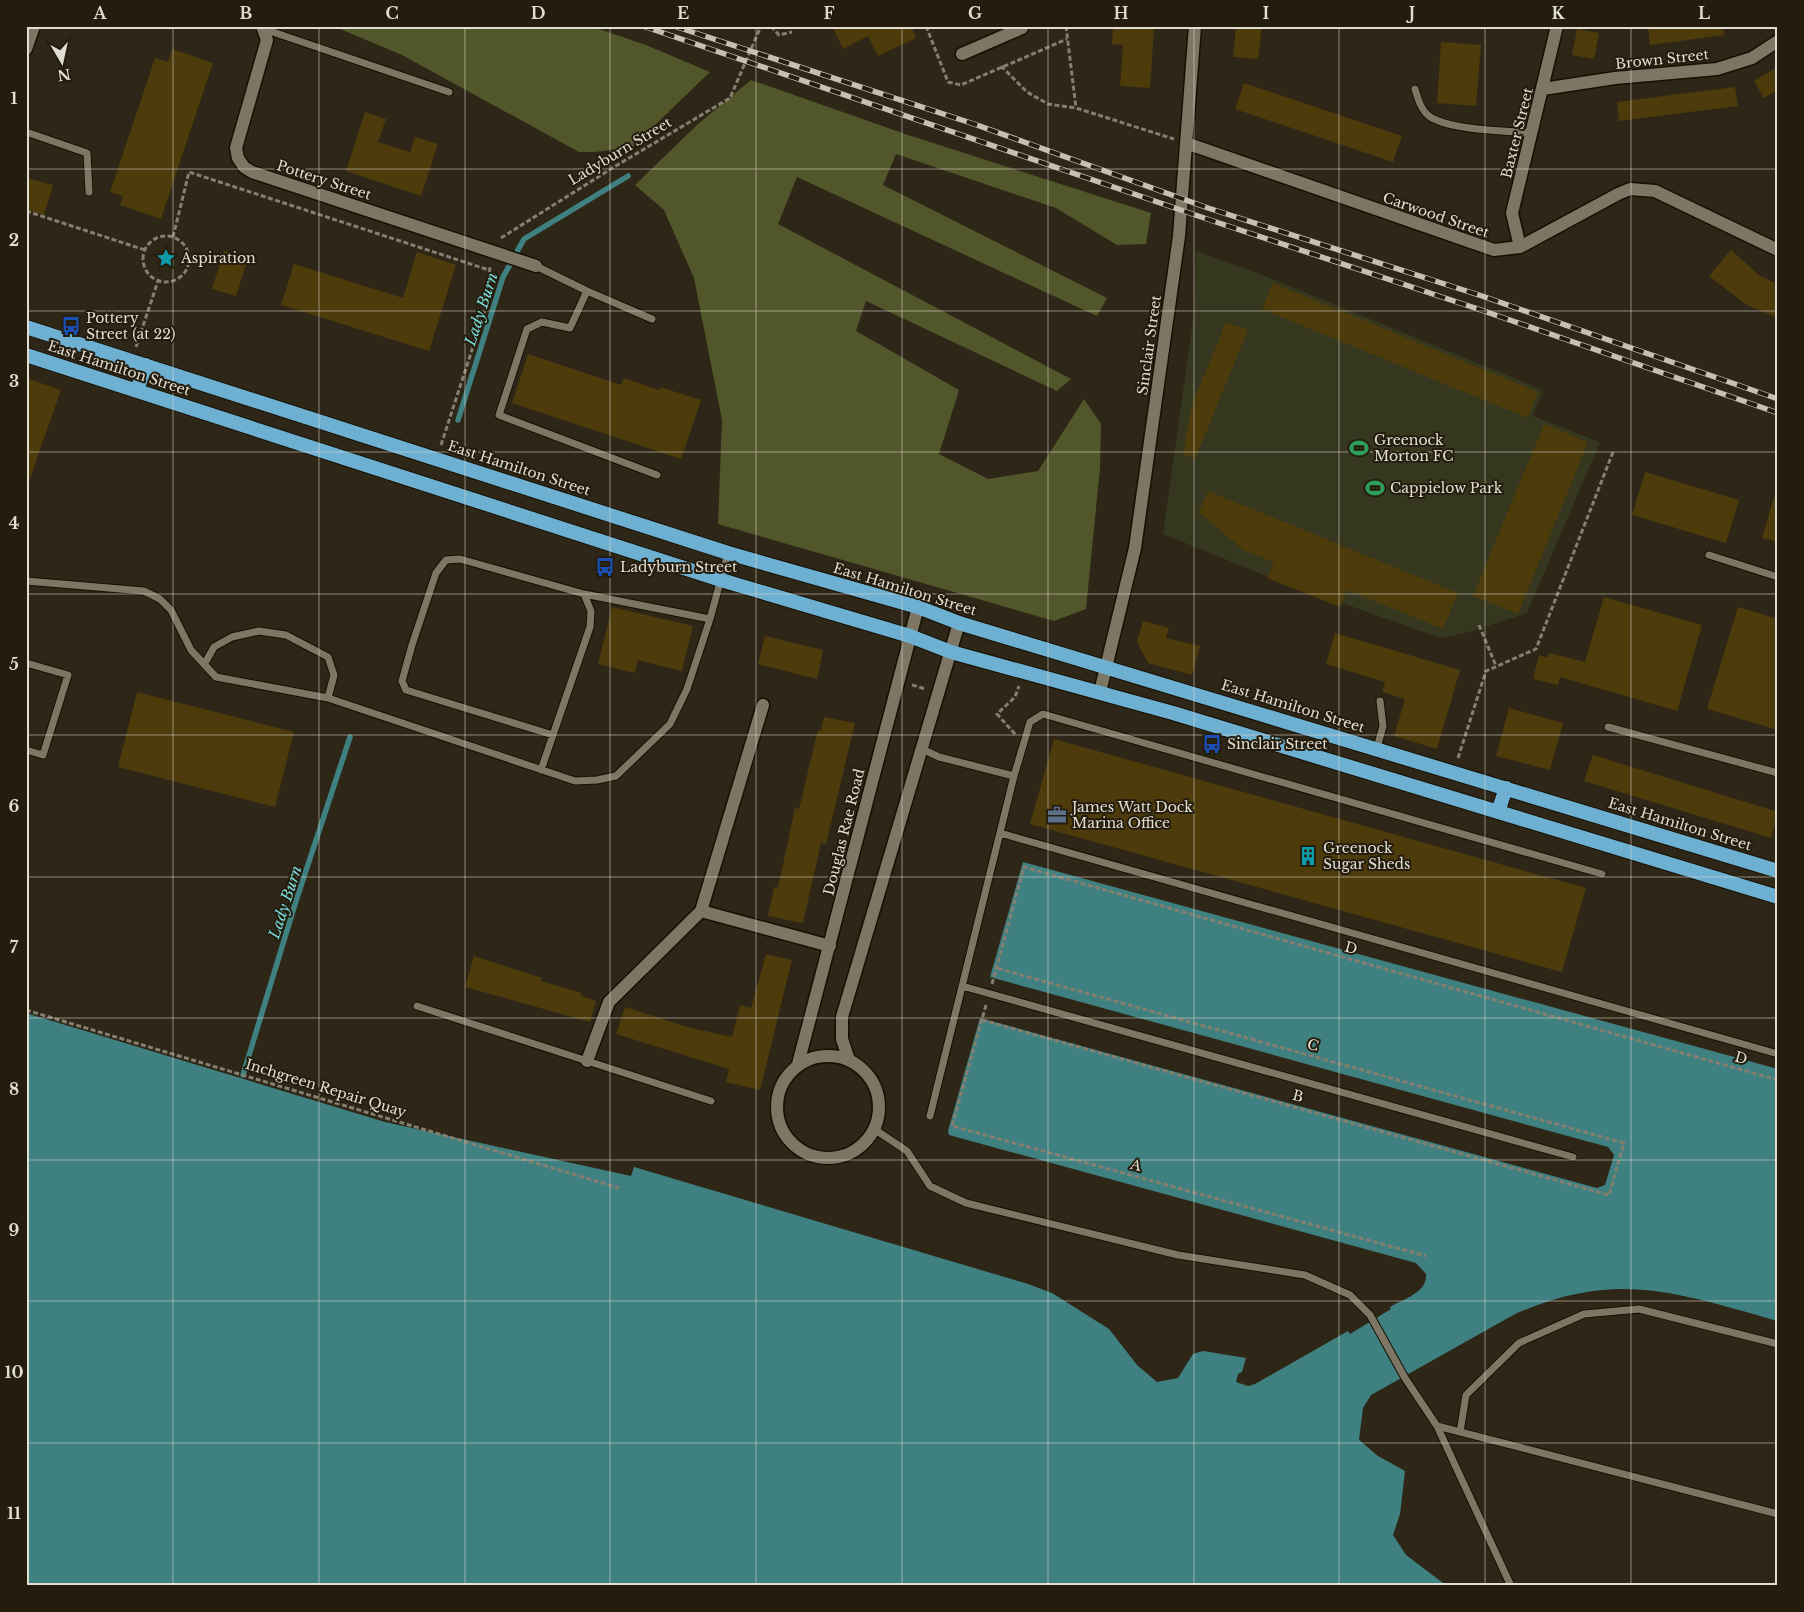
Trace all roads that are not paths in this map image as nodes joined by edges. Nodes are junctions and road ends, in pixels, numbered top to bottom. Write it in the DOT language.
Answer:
graph roads {
  1 [pos="34,26"];
  2 [pos="1021,26"];
  3 [pos="1195,26"];
  4 [pos="1557,26"];
  5 [pos="263,28"];
  6 [pos="1778,41"];
  7 [pos="26,49"];
  8 [pos="962,54"];
  9 [pos="1415,89"];
  10 [pos="1543,89"];
  11 [pos="450,92"];
  12 [pos="26,132"];
  13 [pos="1532,134"];
  14 [pos="1186,143"];
  15 [pos="89,192"];
  16 [pos="1520,247"];
  17 [pos="1778,250"];
  18 [pos="536,266"];
  19 [pos="587,291"];
  20 [pos="652,318"];
  21 [pos="26,327"];
  22 [pos="26,355"];
  23 [pos="146,365"];
  24 [pos="137,390"];
  25 [pos="657,475"];
  26 [pos="728,553"];
  27 [pos="1708,555"];
  28 [pos="1778,576"];
  29 [pos="722,580"];
  30 [pos="26,581"];
  31 [pos="584,594"];
  32 [pos="918,607"];
  33 [pos="710,619"];
  34 [pos="959,623"];
  35 [pos="910,636"];
  36 [pos="951,652"];
  37 [pos="26,663"];
  38 [pos="205,663"];
  39 [pos="1106,667"];
  40 [pos="1100,692"];
  41 [pos="328,698"];
  42 [pos="1380,701"];
  43 [pos="763,705"];
  44 [pos="1608,727"];
  45 [pos="553,735"];
  46 [pos="1377,748"];
  47 [pos="922,749"];
  48 [pos="26,750"];
  49 [pos="541,770"];
  50 [pos="1778,773"];
  51 [pos="1014,776"];
  52 [pos="1506,788"];
  53 [pos="1498,812"];
  54 [pos="1000,833"];
  55 [pos="1778,871"];
  56 [pos="1602,874"];
  57 [pos="1778,898"];
  58 [pos="701,911"];
  59 [pos="830,946"];
  60 [pos="962,986"];
  61 [pos="417,1006"];
  62 [pos="1778,1054"];
  63 [pos="849,1060"];
  64 [pos="587,1061"];
  65 [pos="798,1064"];
  66 [pos="710,1101"];
  67 [pos="930,1116"];
  68 [pos="874,1129"];
  69 [pos="1573,1157"];
  70 [pos="1778,1344"];
  71 [pos="1437,1426"];
  72 [pos="1460,1432"];
  73 [pos="1778,1514"];
  74 [pos="1511,1586"];
  1 -- 7 [label="street"];
  2 -- 8 [label="street"];
  3 -- 14 [label="street, Sinclair Street"];
  4 -- 10 [label="street, Baxter Street"];
  5 -- 11 [label="lane"];
  5 -- 18 [label="street, Pottery Street"];
  6 -- 10 [label="street, Brown Street"];
  9 -- 13 [label="lane"];
  10 -- 13 [label="street, Baxter Street"];
  12 -- 15 [label="lane"];
  13 -- 16 [label="street, Baxter Street"];
  14 -- 16 [label="street, Carwood Street"];
  14 -- 39 [label="street, Sinclair Street"];
  16 -- 17 [label="street, Carwood Street"];
  18 -- 19 [label="lane"];
  19 -- 20 [label="lane"];
  19 -- 25 [label="lane"];
  21 -- 23 [label="highway, East Hamilton Street"];
  22 -- 24 [label="highway, East Hamilton Street"];
  23 -- 24 [label="highway"];
  23 -- 26 [label="highway, East Hamilton Street"];
  24 -- 29 [label="highway, East Hamilton Street"];
  26 -- 29 [label="lane"];
  26 -- 32 [label="highway, East Hamilton Street"];
  27 -- 28 [label="lane"];
  29 -- 33 [label="lane"];
  29 -- 35 [label="highway, East Hamilton Street"];
  30 -- 38 [label="lane"];
  31 -- 33 [label="lane"];
  31 -- 45 [label="lane"];
  31 -- 45 [label="lane"];
  32 -- 34 [label="highway, East Hamilton Street"];
  32 -- 35 [label="street, Douglas Rae Road"];
  33 -- 49 [label="lane"];
  34 -- 36 [label="street"];
  34 -- 39 [label="highway, East Hamilton Street"];
  35 -- 36 [label="highway, East Hamilton Street"];
  35 -- 59 [label="street, Douglas Rae Road"];
  36 -- 40 [label="highway, East Hamilton Street"];
  36 -- 47 [label="street"];
  37 -- 48 [label="lane"];
  38 -- 41 [label="lane"];
  38 -- 41 [label="lane"];
  39 -- 40 [label="street, Sinclair Street"];
  39 -- 46 [label="highway, East Hamilton Street"];
  40 -- 53 [label="highway, East Hamilton Street"];
  41 -- 49 [label="lane"];
  42 -- 46 [label="lane"];
  43 -- 58 [label="street"];
  44 -- 50 [label="lane"];
  45 -- 49 [label="lane"];
  46 -- 52 [label="highway, East Hamilton Street"];
  47 -- 51 [label="lane"];
  47 -- 63 [label="street"];
  51 -- 54 [label="lane"];
  51 -- 56 [label="lane"];
  52 -- 53 [label="highway"];
  52 -- 55 [label="highway, East Hamilton Street"];
  53 -- 57 [label="highway, East Hamilton Street"];
  54 -- 60 [label="lane"];
  54 -- 62 [label="lane"];
  58 -- 59 [label="street"];
  58 -- 64 [label="street"];
  59 -- 65 [label="street, Douglas Rae Road"];
  60 -- 67 [label="lane"];
  60 -- 69 [label="lane"];
  61 -- 64 [label="lane"];
  63 -- 65 [label="street"];
  63 -- 68 [label="street"];
  64 -- 66 [label="lane"];
  65 -- 68 [label="street"];
  68 -- 71 [label="lane"];
  70 -- 72 [label="lane"];
  71 -- 72 [label="lane"];
  71 -- 74 [label="lane"];
  72 -- 73 [label="lane"];
}
